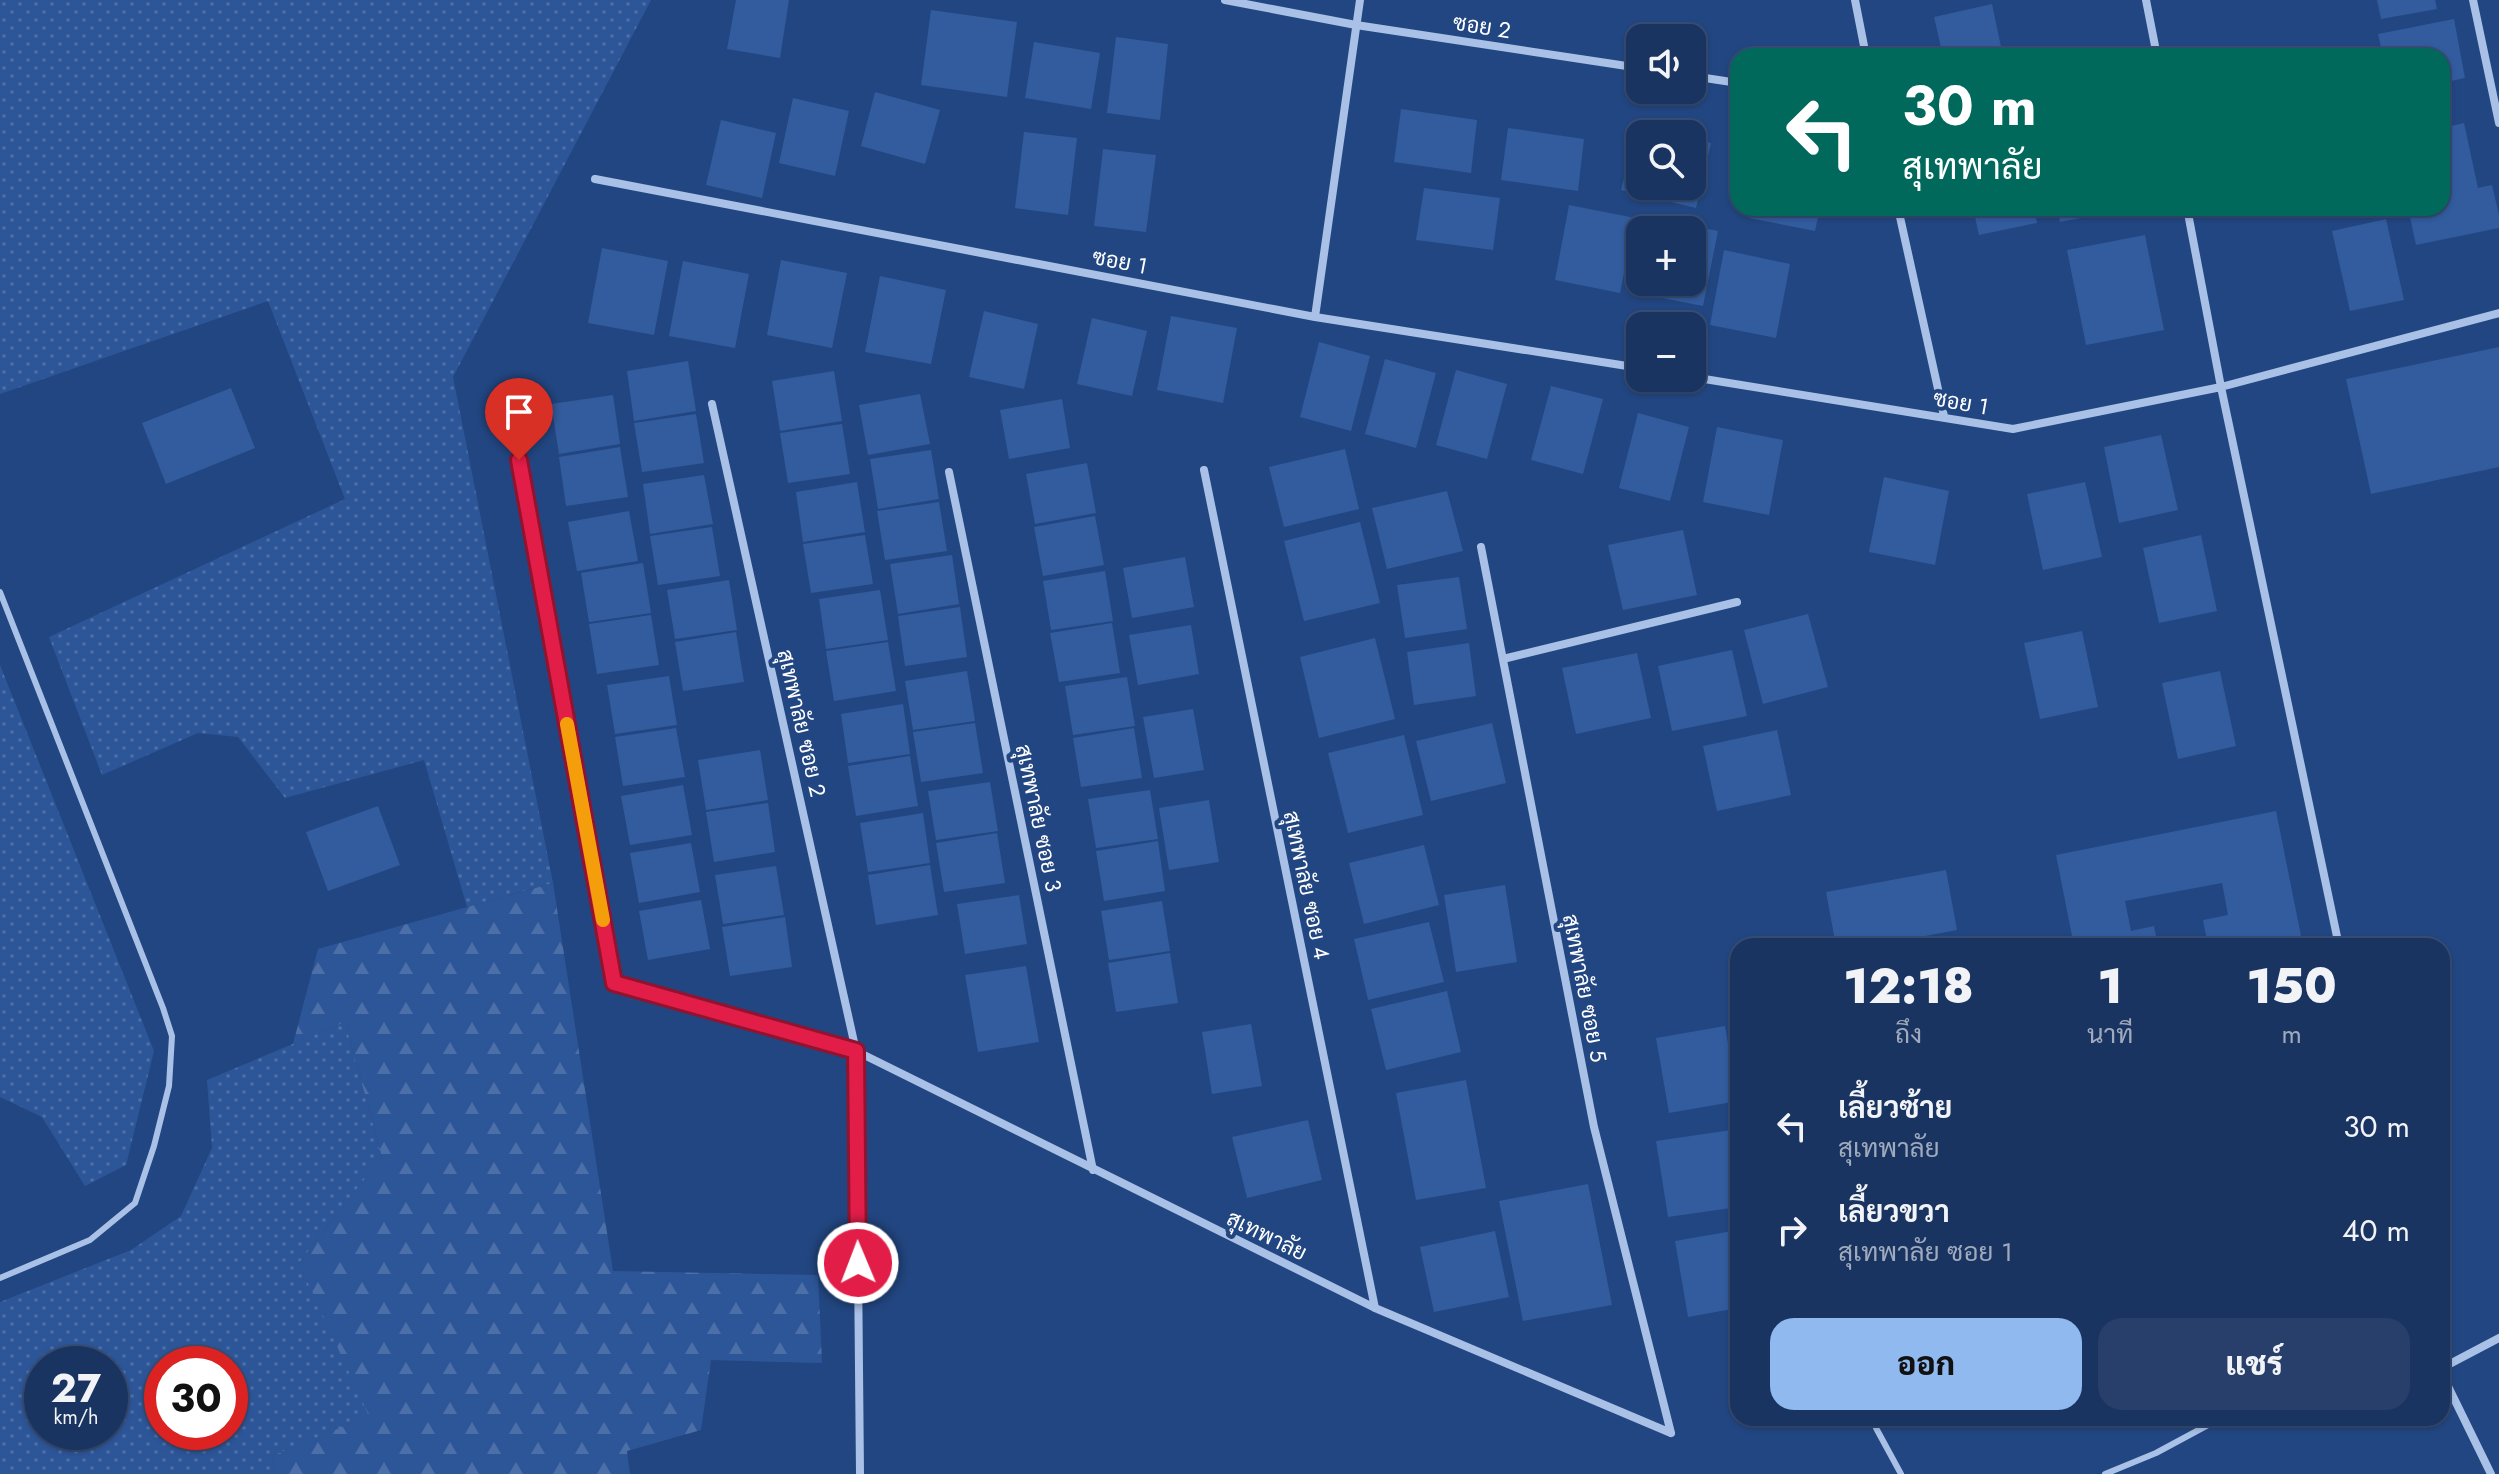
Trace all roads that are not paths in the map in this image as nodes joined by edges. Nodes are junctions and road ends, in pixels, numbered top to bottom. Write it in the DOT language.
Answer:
graph roads {
  1 [pos="1225,0"];
  2 [pos="1360,0"];
  3 [pos="1855,0"];
  4 [pos="2146,0"];
  5 [pos="2473,0"];
  6 [pos="1356,25"];
  7 [pos="1864,48"];
  8 [pos="2155,48"];
  9 [pos="1626,66"];
  10 [pos="1706,78"];
  11 [pos="1730,82"];
  12 [pos="2499,123"];
  13 [pos="595,179"];
  14 [pos="1900,216"];
  15 [pos="2189,216"];
  16 [pos="2499,313"];
  17 [pos="1315,317"];
  18 [pos="1626,366"];
  19 [pos="1706,379"];
  20 [pos="2221,387"];
  21 [pos="712,404"];
  22 [pos="1944,416"];
  23 [pos="513,429"];
  24 [pos="1204,470"];
  25 [pos="949,472"];
  26 [pos="1481,547"];
  27 [pos="0,592"];
  28 [pos="1737,602"];
  29 [pos="1503,659"];
  30 [pos="2337,938"];
  31 [pos="856,1051"];
  32 [pos="1093,1170"];
  33 [pos="0,1278"];
  34 [pos="1375,1308"];
  35 [pos="2499,1338"];
  36 [pos="2450,1366"];
  37 [pos="2450,1391"];
  38 [pos="1876,1426"];
  39 [pos="2206,1426"];
  40 [pos="1671,1433"];
  41 [pos="860,1474"];
  42 [pos="1901,1474"];
  43 [pos="2105,1474"];
  44 [pos="2491,1474"];
  1 -- 6 [label="street, ซอย 2"];
  2 -- 6 [label="street"];
  3 -- 7 [label="street"];
  4 -- 8 [label="street"];
  5 -- 12 [label="street"];
  6 -- 9 [label="street, ซอย 2"];
  6 -- 17 [label="street"];
  10 -- 11 [label="street"];
  13 -- 17 [label="street, ซอย 1"];
  14 -- 22 [label="street"];
  15 -- 20 [label="street"];
  16 -- 20 [label="street, ซอย 1"];
  17 -- 18 [label="street, ซอย 1"];
  19 -- 22 [label="street, ซอย 1"];
  20 -- 22 [label="street, ซอย 1"];
  20 -- 30 [label="street"];
  21 -- 31 [label="street, สุเทพาลัย ซอย 2"];
  23 -- 31 [label="street, สุเทพาลัย"];
  24 -- 34 [label="street, สุเทพาลัย ซอย 4"];
  25 -- 32 [label="street, สุเทพาลัย ซอย 3"];
  26 -- 29 [label="street, สุเทพาลัย ซอย 5"];
  27 -- 33 [label="lane"];
  28 -- 29 [label="street"];
  29 -- 40 [label="street, สุเทพาลัย ซอย 5"];
  31 -- 32 [label="street, สุเทพาลัย"];
  31 -- 41 [label="street"];
  32 -- 34 [label="street, สุเทพาลัย"];
  34 -- 40 [label="street, สุเทพาลัย"];
  35 -- 36 [label="street"];
  37 -- 44 [label="street"];
  38 -- 42 [label="lane"];
  39 -- 43 [label="lane"];
}
